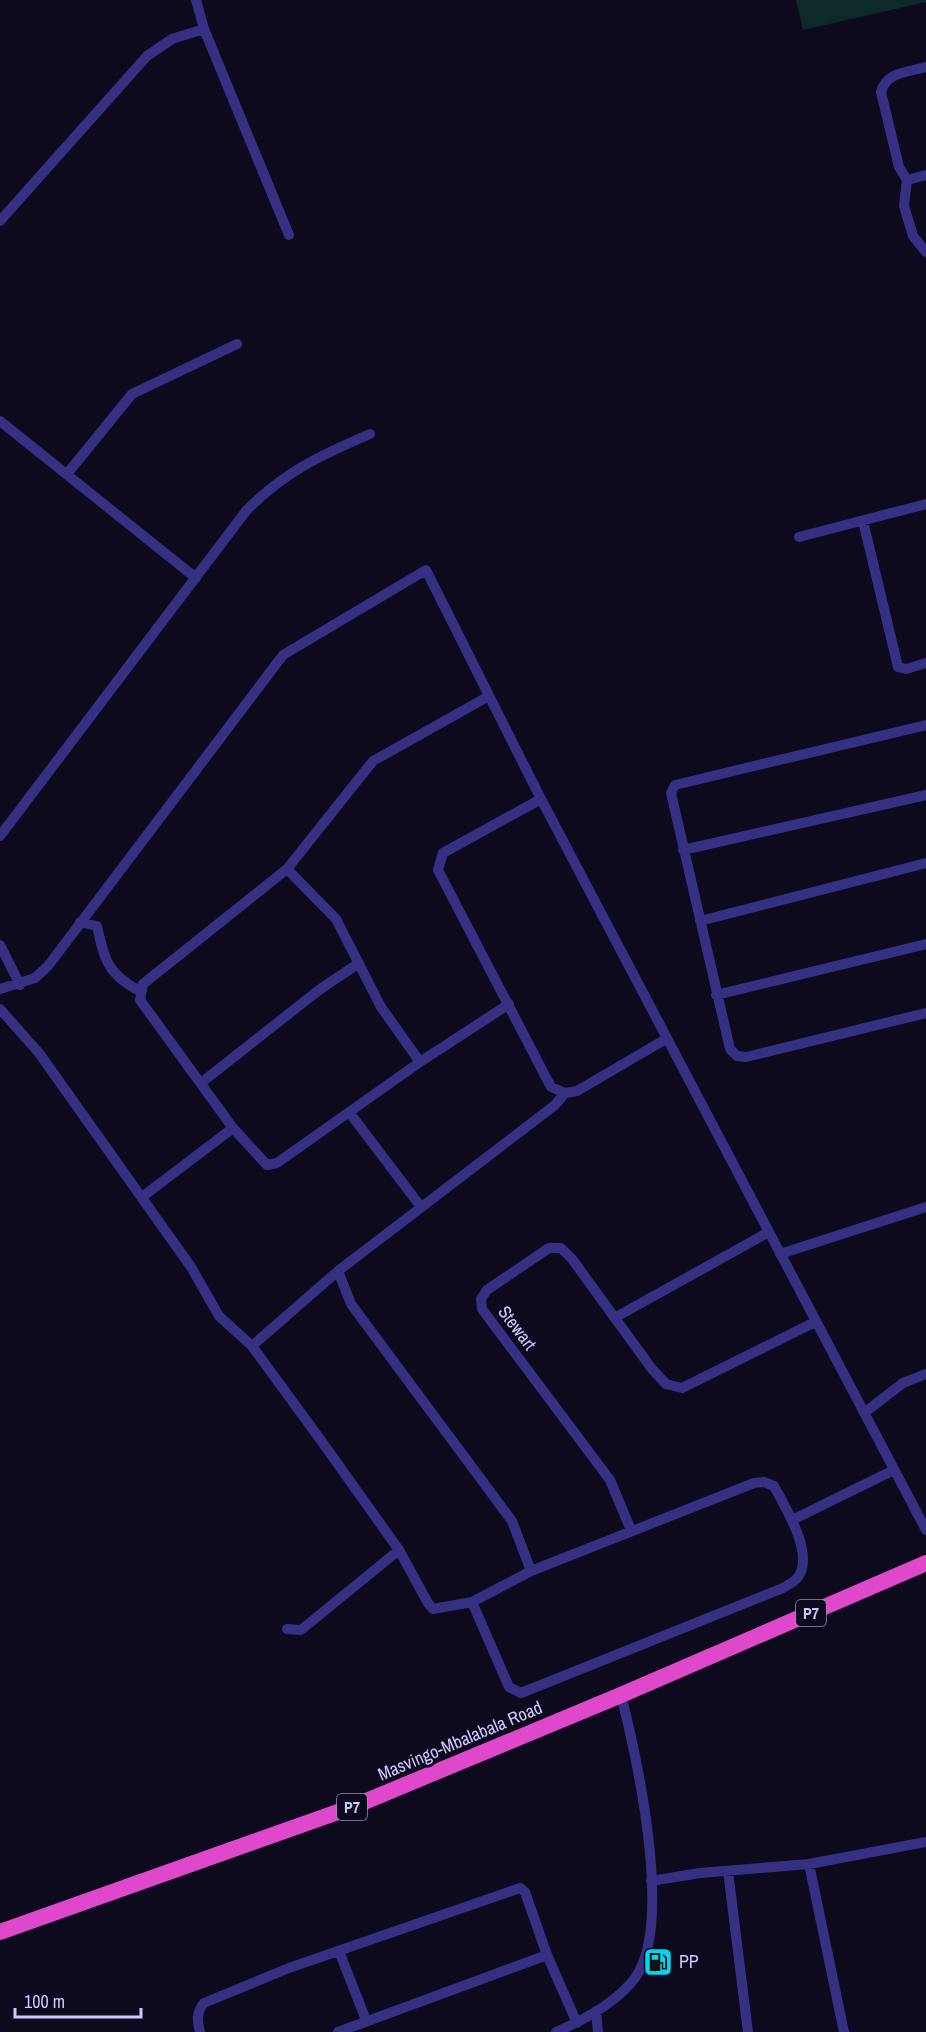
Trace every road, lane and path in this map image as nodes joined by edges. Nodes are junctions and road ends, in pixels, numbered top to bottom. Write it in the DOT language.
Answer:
graph roads {
  1 [pos="196,0"];
  2 [pos="204,29"];
  3 [pos="926,67"];
  4 [pos="926,175"];
  5 [pos="907,180"];
  6 [pos="0,221"];
  7 [pos="289,235"];
  8 [pos="926,252"];
  9 [pos="237,344"];
  10 [pos="0,421"];
  11 [pos="370,434"];
  12 [pos="67,474"];
  13 [pos="926,504"];
  14 [pos="863,521"];
  15 [pos="799,537"];
  16 [pos="196,578"];
  17 [pos="926,663"];
  18 [pos="489,696"];
  19 [pos="926,725"];
  20 [pos="926,795"];
  21 [pos="542,799"];
  22 [pos="0,836"];
  23 [pos="683,850"];
  24 [pos="926,863"];
  25 [pos="287,869"];
  26 [pos="80,921"];
  27 [pos="700,921"];
  28 [pos="926,944"];
  29 [pos="0,945"];
  30 [pos="359,963"];
  31 [pos="20,985"];
  32 [pos="0,989"];
  33 [pos="140,991"];
  34 [pos="716,995"];
  35 [pos="509,1004"];
  36 [pos="0,1009"];
  37 [pos="926,1013"];
  38 [pos="666,1039"];
  39 [pos="420,1062"];
  40 [pos="201,1083"];
  41 [pos="565,1093"];
  42 [pos="349,1112"];
  43 [pos="233,1128"];
  44 [pos="142,1197"];
  45 [pos="421,1207"];
  46 [pos="926,1207"];
  47 [pos="769,1232"];
  48 [pos="780,1254"];
  49 [pos="338,1271"];
  50 [pos="616,1317"];
  51 [pos="814,1322"];
  52 [pos="252,1346"];
  53 [pos="926,1374"];
  54 [pos="864,1413"];
  55 [pos="894,1470"];
  56 [pos="792,1520"];
  57 [pos="631,1530"];
  58 [pos="926,1530"];
  59 [pos="399,1550"];
  60 [pos="926,1563"];
  61 [pos="531,1571"];
  62 [pos="472,1602"];
  63 [pos="287,1629"];
  64 [pos="621,1695"];
  65 [pos="926,1842"];
  66 [pos="808,1864"];
  67 [pos="728,1871"];
  68 [pos="651,1881"];
  69 [pos="0,1932"];
  70 [pos="339,1951"];
  71 [pos="547,1955"];
  72 [pos="596,2011"];
  73 [pos="366,2020"];
  74 [pos="577,2023"];
  75 [pos="200,2032"];
  76 [pos="338,2032"];
  77 [pos="556,2032"];
  78 [pos="598,2032"];
  79 [pos="748,2032"];
  80 [pos="844,2032"];
  1 -- 2 [label="street"];
  2 -- 6 [label="street"];
  2 -- 7 [label="street"];
  3 -- 5 [label="street"];
  4 -- 5 [label="street"];
  5 -- 8 [label="street"];
  9 -- 12 [label="street"];
  10 -- 12 [label="street"];
  11 -- 16 [label="street"];
  12 -- 16 [label="street"];
  13 -- 14 [label="street"];
  14 -- 15 [label="street"];
  14 -- 17 [label="street"];
  16 -- 22 [label="street"];
  18 -- 21 [label="street"];
  18 -- 25 [label="street"];
  18 -- 26 [label="street"];
  19 -- 23 [label="street"];
  20 -- 23 [label="street"];
  21 -- 35 [label="street"];
  21 -- 38 [label="street"];
  23 -- 27 [label="street"];
  24 -- 27 [label="street"];
  25 -- 30 [label="street"];
  25 -- 33 [label="street"];
  26 -- 31 [label="street"];
  26 -- 33 [label="street"];
  27 -- 34 [label="street"];
  28 -- 34 [label="street"];
  29 -- 31 [label="street"];
  30 -- 39 [label="street"];
  30 -- 40 [label="street"];
  31 -- 32 [label="street"];
  33 -- 40 [label="street"];
  34 -- 37 [label="street"];
  35 -- 39 [label="street"];
  35 -- 41 [label="street"];
  36 -- 44 [label="street"];
  38 -- 41 [label="street"];
  38 -- 47 [label="street"];
  39 -- 42 [label="street"];
  40 -- 43 [label="street"];
  41 -- 45 [label="street"];
  42 -- 43 [label="street"];
  42 -- 45 [label="street"];
  43 -- 44 [label="street"];
  44 -- 52 [label="street"];
  45 -- 49 [label="street"];
  46 -- 48 [label="street"];
  47 -- 48 [label="street"];
  47 -- 50 [label="street"];
  48 -- 51 [label="street"];
  49 -- 52 [label="street"];
  49 -- 61 [label="street"];
  50 -- 51 [label="street"];
  50 -- 57 [label="street, Stewart"];
  51 -- 54 [label="street"];
  52 -- 59 [label="street"];
  53 -- 54 [label="street"];
  54 -- 55 [label="street"];
  55 -- 56 [label="street"];
  55 -- 58 [label="street"];
  56 -- 57 [label="street"];
  56 -- 62 [label="street"];
  57 -- 61 [label="street"];
  59 -- 62 [label="street"];
  59 -- 63 [label="street"];
  60 -- 64 [label="highway, Masvingo-Mbalabala Road / P7"];
  61 -- 62 [label="street"];
  64 -- 68 [label="street"];
  64 -- 69 [label="highway, Masvingo-Mbalabala Road / P7"];
  65 -- 66 [label="street"];
  66 -- 67 [label="street"];
  66 -- 80 [label="street"];
  67 -- 68 [label="street"];
  67 -- 79 [label="street"];
  68 -- 72 [label="street"];
  70 -- 71 [label="street"];
  70 -- 73 [label="street"];
  70 -- 75 [label="street"];
  71 -- 73 [label="street"];
  71 -- 74 [label="street"];
  72 -- 74 [label="street"];
  72 -- 78 [label="street"];
  73 -- 76 [label="street"];
  74 -- 77 [label="street"];
}
